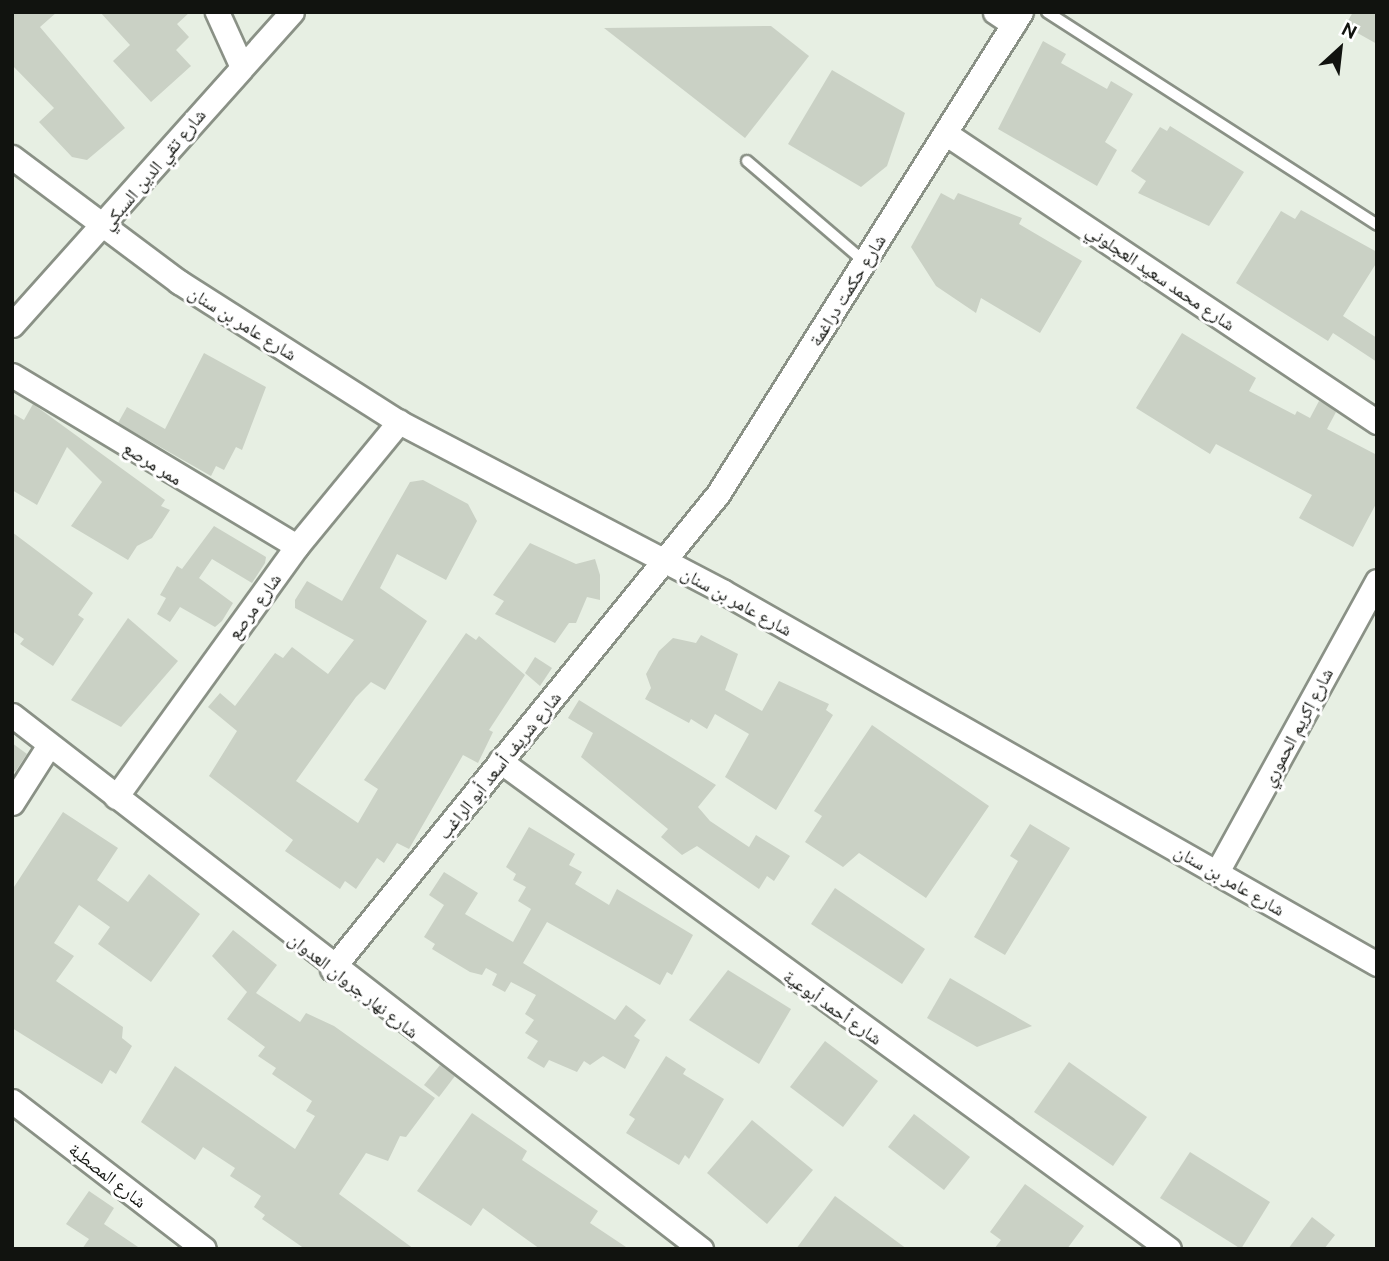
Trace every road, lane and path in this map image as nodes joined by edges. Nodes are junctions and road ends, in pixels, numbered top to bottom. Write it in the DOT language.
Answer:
graph roads {
  1 [pos="217,12"];
  2 [pos="292,12"];
  3 [pos="1047,12"];
  4 [pos="1010,16"];
  5 [pos="241,65"];
  6 [pos="945,134"];
  7 [pos="12,157"];
  8 [pos="747,161"];
  9 [pos="1377,225"];
  10 [pos="104,229"];
  11 [pos="865,261"];
  12 [pos="12,325"];
  13 [pos="12,375"];
  14 [pos="399,422"];
  15 [pos="1377,422"];
  16 [pos="297,546"];
  17 [pos="666,562"];
  18 [pos="1377,581"];
  19 [pos="12,715"];
  20 [pos="49,745"];
  21 [pos="500,761"];
  22 [pos="116,797"];
  23 [pos="12,803"];
  24 [pos="1217,872"];
  25 [pos="1377,964"];
  26 [pos="332,969"];
  27 [pos="12,1101"];
  28 [pos="204,1249"];
  29 [pos="701,1249"];
  30 [pos="1169,1249"];
  1 -- 5 [label="street"];
  2 -- 5 [label="street, شارع تقي الدين السبكي"];
  3 -- 9 [label="lane"];
  4 -- 6 [label="street, شارع حكمت دراغمة"];
  5 -- 10 [label="street, شارع تقي الدين السبكي"];
  6 -- 11 [label="street, شارع حكمت دراغمة"];
  6 -- 15 [label="street, شارع محمد سعيد العجلوني"];
  7 -- 10 [label="street, شارع عامر بن سنان"];
  8 -- 11 [label="lane"];
  10 -- 12 [label="street, شارع تقي الدين السبكي"];
  10 -- 14 [label="street, شارع عامر بن سنان"];
  11 -- 17 [label="street, شارع حكمت دراغمة"];
  13 -- 16 [label="street, ممر مرصع"];
  14 -- 16 [label="street, شارع مرصع"];
  14 -- 17 [label="street, شارع عامر بن سنان"];
  16 -- 22 [label="street, شارع مرصع"];
  17 -- 21 [label="street, شارع شريف أسعد أبو الراغب"];
  17 -- 24 [label="street, شارع عامر بن سنان"];
  18 -- 24 [label="street, شارع إكريم الحموري"];
  19 -- 20 [label="street, شارع نهار جروان العدوان"];
  20 -- 22 [label="street, شارع نهار جروان العدوان"];
  20 -- 23 [label="street"];
  21 -- 26 [label="street, شارع شريف أسعد أبو الراغب"];
  21 -- 30 [label="street, شارع أحمد أبوعية"];
  22 -- 26 [label="street, شارع نهار جروان العدوان"];
  24 -- 25 [label="street, شارع عامر بن سنان"];
  26 -- 29 [label="street, شارع نهار جروان العدوان"];
  27 -- 28 [label="street, شارع المصطبة"];
}
